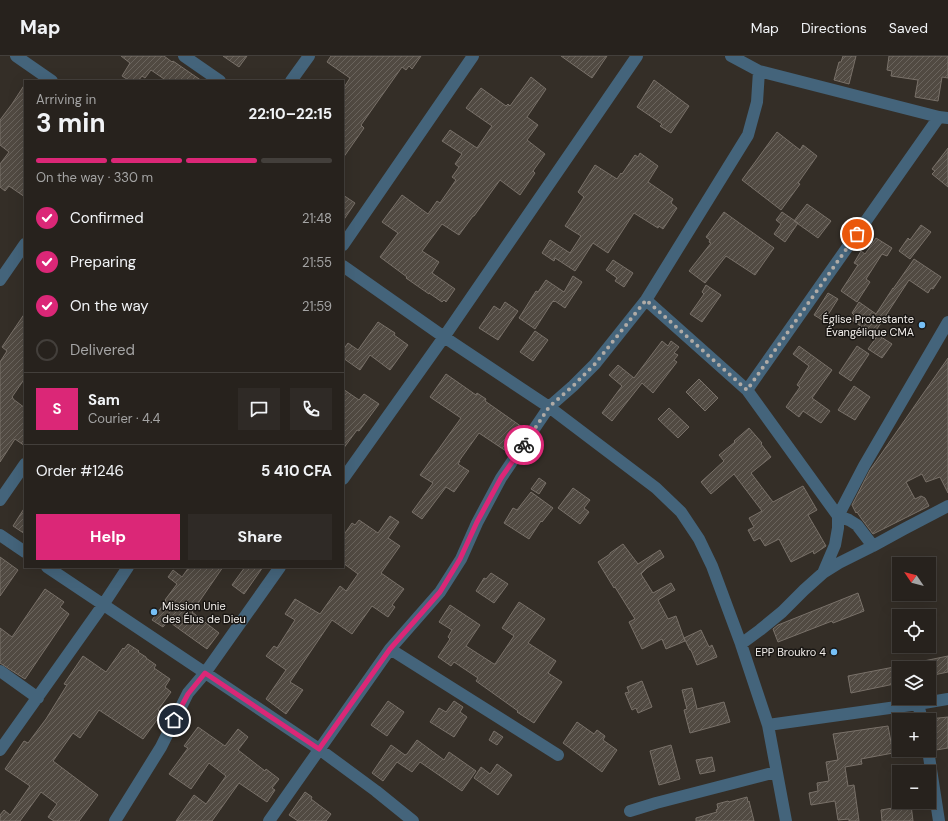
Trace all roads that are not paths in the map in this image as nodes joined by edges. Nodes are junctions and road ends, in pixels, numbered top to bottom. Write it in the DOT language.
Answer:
graph roads {
  1 [pos="16,56"];
  2 [pos="184,56"];
  3 [pos="309,56"];
  4 [pos="473,56"];
  5 [pos="638,56"];
  6 [pos="731,56"];
  7 [pos="759,71"];
  8 [pos="51,80"];
  9 [pos="219,80"];
  10 [pos="292,80"];
  11 [pos="944,117"];
  12 [pos="344,244"];
  13 [pos="24,245"];
  14 [pos="344,267"];
  15 [pos="0,280"];
  16 [pos="646,300"];
  17 [pos="948,322"];
  18 [pos="444,337"];
  19 [pos="747,390"];
  20 [pos="549,407"];
  21 [pos="24,465"];
  22 [pos="344,478"];
  23 [pos="0,500"];
  24 [pos="948,506"];
  25 [pos="838,516"];
  26 [pos="0,535"];
  27 [pos="873,546"];
  28 [pos="24,551"];
  29 [pos="48,568"];
  30 [pos="127,568"];
  31 [pos="279,568"];
  32 [pos="823,574"];
  33 [pos="103,605"];
  34 [pos="741,644"];
  35 [pos="390,649"];
  36 [pos="0,671"];
  37 [pos="205,673"];
  38 [pos="38,698"];
  39 [pos="948,699"];
  40 [pos="936,701"];
  41 [pos="911,705"];
  42 [pos="768,725"];
  43 [pos="319,749"];
  44 [pos="0,750"];
  45 [pos="558,755"];
  46 [pos="929,757"];
  47 [pos="776,772"];
  48 [pos="630,811"];
  49 [pos="115,821"];
  50 [pos="269,821"];
  51 [pos="413,821"];
  52 [pos="786,821"];
  53 [pos="939,821"];
  1 -- 8 [label="street"];
  2 -- 9 [label="street"];
  3 -- 10 [label="street"];
  4 -- 12 [label="street"];
  5 -- 18 [label="street"];
  6 -- 7 [label="street"];
  7 -- 11 [label="street"];
  7 -- 16 [label="street"];
  11 -- 19 [label="street"];
  13 -- 15 [label="street"];
  14 -- 18 [label="street"];
  16 -- 19 [label="street"];
  16 -- 20 [label="street"];
  17 -- 25 [label="street"];
  18 -- 20 [label="street"];
  18 -- 22 [label="street"];
  19 -- 25 [label="street"];
  20 -- 34 [label="street"];
  20 -- 35 [label="street"];
  21 -- 23 [label="street"];
  24 -- 27 [label="street"];
  25 -- 27 [label="street"];
  25 -- 32 [label="street"];
  26 -- 28 [label="street"];
  27 -- 32 [label="street"];
  29 -- 33 [label="street"];
  30 -- 33 [label="street"];
  31 -- 37 [label="street"];
  32 -- 34 [label="street"];
  33 -- 37 [label="street"];
  33 -- 38 [label="street"];
  34 -- 42 [label="street"];
  35 -- 43 [label="street"];
  35 -- 45 [label="street"];
  36 -- 38 [label="street"];
  37 -- 43 [label="street"];
  37 -- 49 [label="street"];
  38 -- 44 [label="street"];
  39 -- 40 [label="street"];
  41 -- 42 [label="street"];
  42 -- 47 [label="street"];
  43 -- 50 [label="street"];
  43 -- 51 [label="street"];
  46 -- 53 [label="street"];
  47 -- 48 [label="street"];
  47 -- 52 [label="street"];
}
